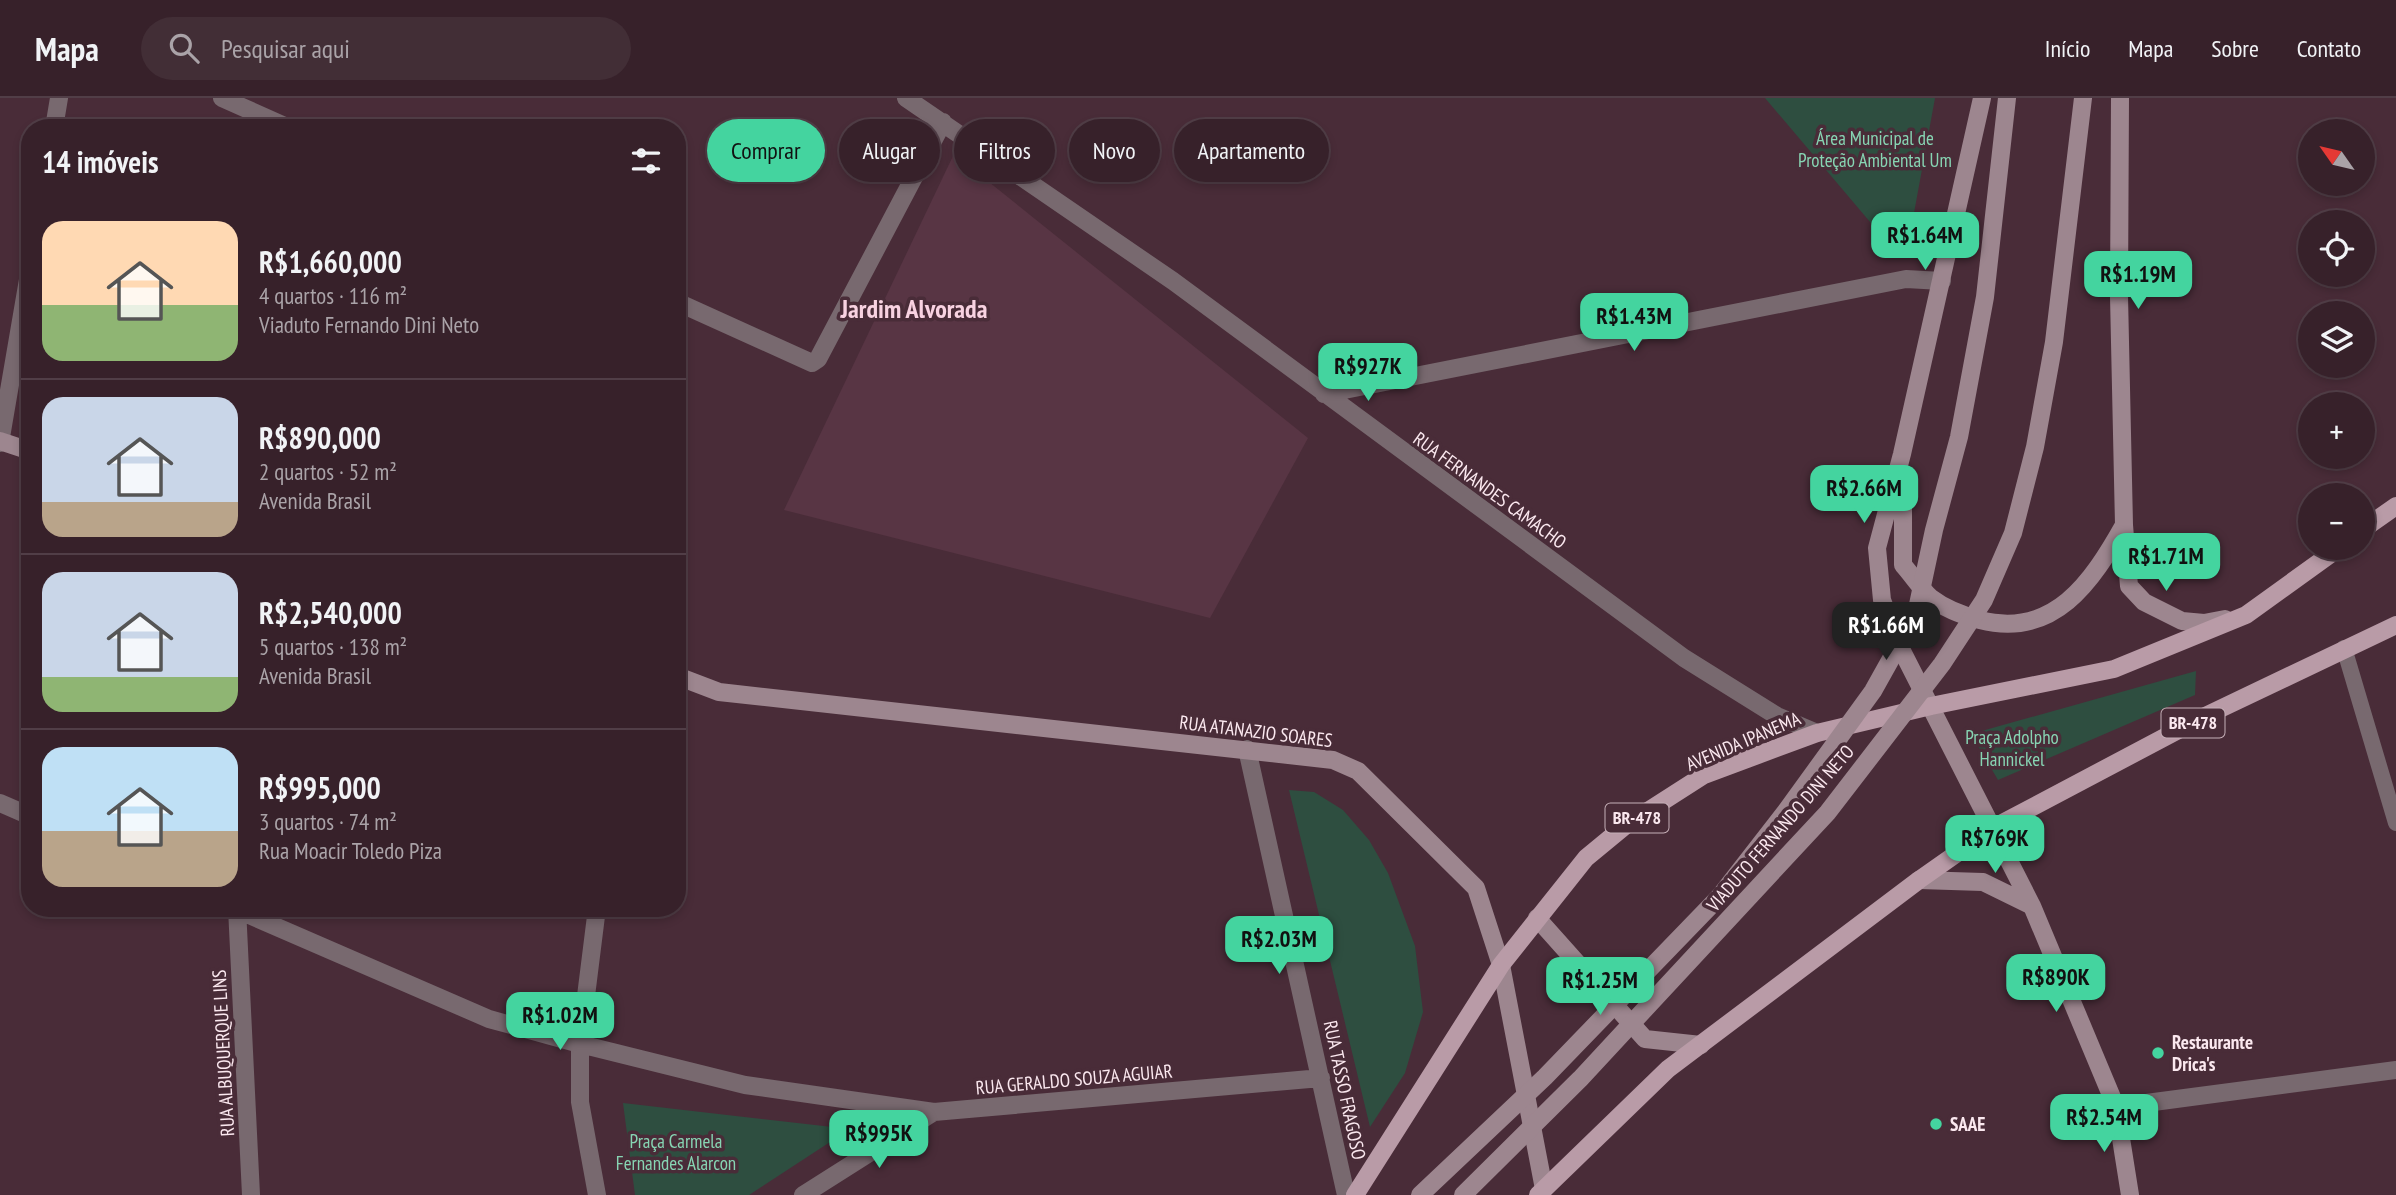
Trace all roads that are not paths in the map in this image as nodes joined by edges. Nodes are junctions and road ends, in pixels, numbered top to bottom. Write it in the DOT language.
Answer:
graph roads {
  1 [pos="59,98"];
  2 [pos="222,98"];
  3 [pos="906,98"];
  4 [pos="1982,98"];
  5 [pos="2007,98"];
  6 [pos="2083,98"];
  7 [pos="2120,98"];
  8 [pos="56,119"];
  9 [pos="269,119"];
  10 [pos="943,122"];
  11 [pos="1942,281"];
  12 [pos="686,306"];
  13 [pos="21,320"];
  14 [pos="1324,394"];
  15 [pos="0,442"];
  16 [pos="21,448"];
  17 [pos="1902,454"];
  18 [pos="2396,506"];
  19 [pos="2375,521"];
  20 [pos="2124,525"];
  21 [pos="2322,560"];
  22 [pos="2246,615"];
  23 [pos="2396,625"];
  24 [pos="2343,648"];
  25 [pos="686,679"];
  26 [pos="1931,706"];
  27 [pos="1817,733"];
  28 [pos="1247,749"];
  29 [pos="0,803"];
  30 [pos="21,812"];
  31 [pos="2396,823"];
  32 [pos="1993,828"];
  33 [pos="1919,880"];
  34 [pos="2032,906"];
  35 [pos="236,917"];
  36 [pos="255,917"];
  37 [pos="596,917"];
  38 [pos="1537,918"];
  39 [pos="1502,964"];
  40 [pos="580,1044"];
  41 [pos="1701,1045"];
  42 [pos="2396,1070"];
  43 [pos="1321,1077"];
  44 [pos="2116,1107"];
  45 [pos="934,1112"];
  46 [pos="1541,1192"];
  47 [pos="251,1195"];
  48 [pos="597,1195"];
  49 [pos="803,1195"];
  50 [pos="1346,1195"];
  51 [pos="1355,1195"];
  52 [pos="1420,1195"];
  53 [pos="1463,1195"];
  54 [pos="2130,1195"];
  1 -- 8 [label="street"];
  2 -- 9 [label="street"];
  3 -- 10 [label="street, RUA FERNANDES CAMACHO"];
  4 -- 11 [label="main road"];
  5 -- 52 [label="main road, VIADUTO FERNANDO DINI NETO, bridge"];
  6 -- 53 [label="main road, VIADUTO FERNANDO DINI NETO, bridge"];
  7 -- 20 [label="main road"];
  10 -- 12 [label="street"];
  10 -- 14 [label="street, RUA FERNANDES CAMACHO"];
  11 -- 14 [label="street"];
  11 -- 17 [label="main road"];
  13 -- 15 [label="street"];
  14 -- 27 [label="street, RUA FERNANDES CAMACHO"];
  15 -- 16 [label="main road"];
  17 -- 20 [label="main road"];
  17 -- 26 [label="main road"];
  18 -- 19 [label="main road"];
  20 -- 22 [label="main road"];
  21 -- 22 [label="main road, BR-478"];
  22 -- 26 [label="main road, AVENIDA IPANEMA / BR-478"];
  23 -- 24 [label="main road, BR-478"];
  24 -- 31 [label="lane"];
  24 -- 32 [label="main road, BR-478"];
  25 -- 28 [label="main road, RUA ATANAZIO SOARES"];
  26 -- 27 [label="main road, AVENIDA IPANEMA / BR-478"];
  26 -- 32 [label="main road"];
  27 -- 38 [label="main road, AVENIDA IPANEMA / BR-478"];
  28 -- 39 [label="main road, RUA ATANAZIO SOARES"];
  28 -- 43 [label="street, RUA TASSO FRAGOSO"];
  29 -- 30 [label="street"];
  32 -- 33 [label="main road, BR-478"];
  32 -- 34 [label="main road"];
  33 -- 34 [label="main road"];
  33 -- 41 [label="main road, BR-478"];
  34 -- 44 [label="main road"];
  35 -- 47 [label="street, RUA ALBUQUERQUE LINS"];
  36 -- 40 [label="street, RUA GERALDO SOUZA AGUIAR"];
  37 -- 40 [label="street"];
  38 -- 39 [label="main road, AVENIDA IPANEMA / BR-478"];
  38 -- 41 [label="main road"];
  39 -- 46 [label="main road, RUA ATANAZIO SOARES"];
  39 -- 51 [label="main road, AVENIDA IPANEMA / BR-478"];
  40 -- 45 [label="street, RUA GERALDO SOUZA AGUIAR"];
  40 -- 48 [label="street"];
  41 -- 46 [label="main road, BR-478"];
  42 -- 44 [label="street"];
  43 -- 45 [label="street, RUA GERALDO SOUZA AGUIAR"];
  43 -- 50 [label="street, RUA TASSO FRAGOSO"];
  44 -- 54 [label="main road"];
  45 -- 49 [label="street"];
}
